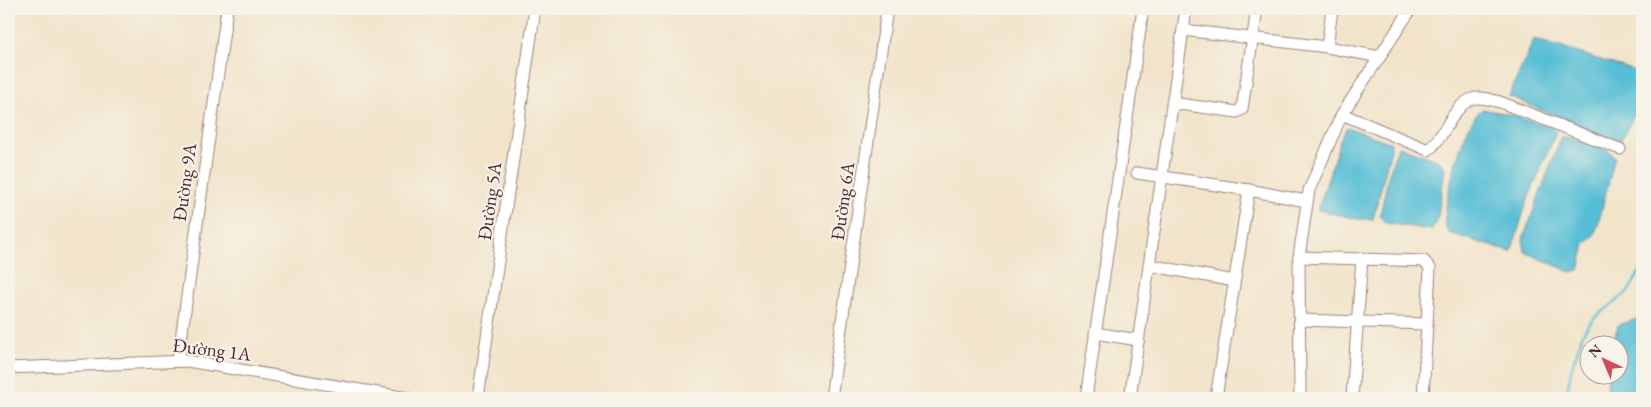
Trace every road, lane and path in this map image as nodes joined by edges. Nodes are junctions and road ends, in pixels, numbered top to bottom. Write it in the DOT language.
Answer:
graph roads {
  1 [pos="227,9"];
  2 [pos="535,9"];
  3 [pos="887,9"];
  4 [pos="1143,9"];
  5 [pos="1186,9"];
  6 [pos="1257,9"];
  7 [pos="1332,9"];
  8 [pos="1411,9"];
  9 [pos="1183,30"];
  10 [pos="1253,39"];
  11 [pos="1327,47"];
  12 [pos="1380,57"];
  13 [pos="1172,102"];
  14 [pos="1342,114"];
  15 [pos="1620,149"];
  16 [pos="1137,173"];
  17 [pos="1162,176"];
  18 [pos="1248,190"];
  19 [pos="1306,201"];
  20 [pos="1299,257"];
  21 [pos="1362,258"];
  22 [pos="1149,265"];
  23 [pos="1234,281"];
  24 [pos="1300,320"];
  25 [pos="1358,321"];
  26 [pos="1427,324"];
  27 [pos="1095,333"];
  28 [pos="1138,340"];
  29 [pos="178,361"];
  30 [pos="9,368"];
  31 [pos="408,398"];
  32 [pos="478,398"];
  33 [pos="831,398"];
  34 [pos="1086,398"];
  35 [pos="1130,398"];
  36 [pos="1216,398"];
  37 [pos="1300,398"];
  38 [pos="1352,398"];
  39 [pos="1423,398"];
  1 -- 29 [label="street, Đường 9A"];
  2 -- 32 [label="street, Đường 5A"];
  3 -- 33 [label="street, Đường 6A"];
  4 -- 27 [label="street"];
  5 -- 9 [label="street"];
  6 -- 10 [label="street"];
  7 -- 11 [label="street"];
  8 -- 12 [label="street"];
  9 -- 10 [label="street"];
  9 -- 13 [label="street"];
  10 -- 11 [label="street"];
  10 -- 13 [label="street"];
  11 -- 12 [label="street"];
  12 -- 14 [label="street"];
  13 -- 17 [label="street"];
  14 -- 15 [label="street"];
  14 -- 19 [label="street"];
  16 -- 17 [label="street"];
  17 -- 18 [label="street"];
  17 -- 22 [label="street"];
  18 -- 19 [label="street"];
  18 -- 23 [label="street"];
  19 -- 20 [label="street"];
  20 -- 21 [label="street"];
  20 -- 24 [label="street"];
  21 -- 25 [label="street"];
  21 -- 26 [label="street"];
  22 -- 23 [label="street"];
  22 -- 28 [label="street"];
  23 -- 36 [label="street"];
  24 -- 25 [label="street"];
  24 -- 37 [label="street"];
  25 -- 26 [label="street"];
  25 -- 38 [label="street"];
  26 -- 39 [label="street"];
  27 -- 28 [label="street"];
  27 -- 34 [label="street"];
  28 -- 35 [label="street"];
  29 -- 30 [label="street, Đường 1A"];
  29 -- 31 [label="street, Đường 1A"];
}
